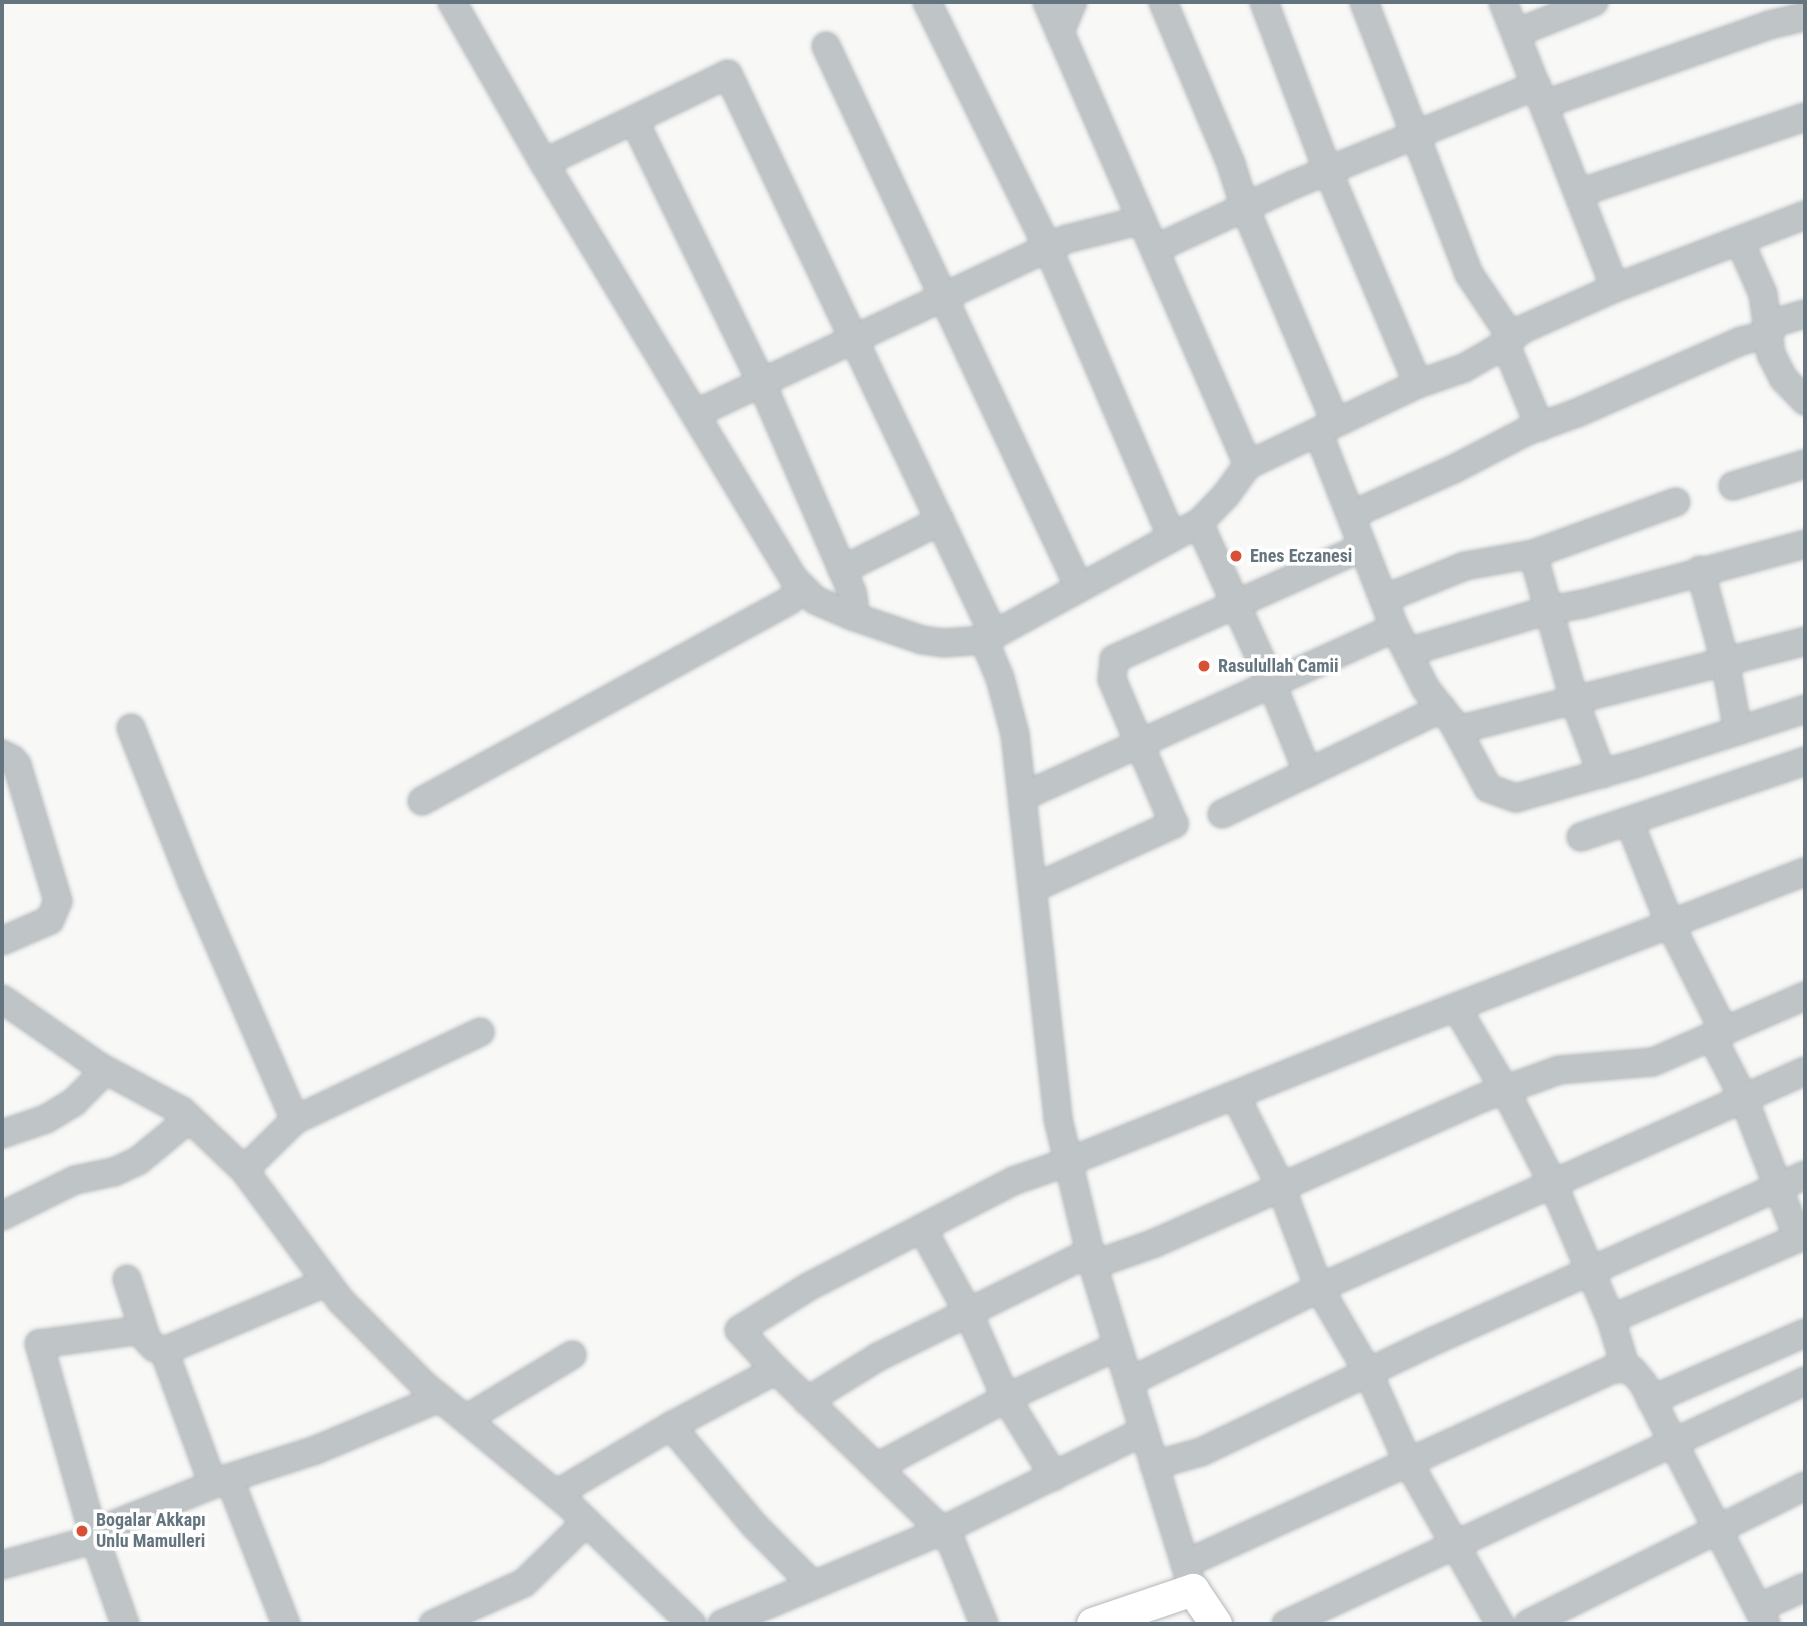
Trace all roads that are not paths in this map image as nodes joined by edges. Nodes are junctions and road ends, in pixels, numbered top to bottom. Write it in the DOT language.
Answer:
graph roads {
  1 [pos="452,2"];
  2 [pos="928,2"];
  3 [pos="1047,2"];
  4 [pos="1073,2"];
  5 [pos="1163,2"];
  6 [pos="1264,2"];
  7 [pos="1364,2"];
  8 [pos="1503,2"];
  9 [pos="1594,2"];
  10 [pos="1802,18"];
  11 [pos="1060,32"];
  12 [pos="1516,33"];
  13 [pos="826,46"];
  14 [pos="1541,95"];
  15 [pos="1805,117"];
  16 [pos="634,120"];
  17 [pos="1415,135"];
  18 [pos="544,163"];
  19 [pos="1328,171"];
  20 [pos="1579,193"];
  21 [pos="1245,208"];
  22 [pos="1805,215"];
  23 [pos="1142,220"];
  24 [pos="1740,242"];
  25 [pos="1048,248"];
  26 [pos="1155,249"];
  27 [pos="1615,288"];
  28 [pos="944,295"];
  29 [pos="1805,314"];
  30 [pos="1770,329"];
  31 [pos="853,340"];
  32 [pos="1508,340"];
  33 [pos="762,383"];
  34 [pos="1418,384"];
  35 [pos="1803,395"];
  36 [pos="697,413"];
  37 [pos="1327,427"];
  38 [pos="1540,427"];
  39 [pos="1805,464"];
  40 [pos="1248,465"];
  41 [pos="1733,486"];
  42 [pos="1676,502"];
  43 [pos="1351,515"];
  44 [pos="940,521"];
  45 [pos="1199,523"];
  46 [pos="1172,537"];
  47 [pos="1805,544"];
  48 [pos="1363,547"];
  49 [pos="1533,554"];
  50 [pos="842,570"];
  51 [pos="1700,570"];
  52 [pos="1079,587"];
  53 [pos="802,589"];
  54 [pos="1384,599"];
  55 [pos="1236,603"];
  56 [pos="1549,610"];
  57 [pos="852,616"];
  58 [pos="1395,628"];
  59 [pos="989,637"];
  60 [pos="1805,641"];
  61 [pos="1408,653"];
  62 [pos="1724,661"];
  63 [pos="1272,684"];
  64 [pos="1575,702"];
  65 [pos="1805,709"];
  66 [pos="1449,719"];
  67 [pos="131,728"];
  68 [pos="1738,731"];
  69 [pos="1141,743"];
  70 [pos="2,754"];
  71 [pos="1805,761"];
  72 [pos="1308,773"];
  73 [pos="1602,774"];
  74 [pos="1024,796"];
  75 [pos="422,801"];
  76 [pos="1222,814"];
  77 [pos="1629,821"];
  78 [pos="1581,837"];
  79 [pos="1805,873"];
  80 [pos="1033,885"];
  81 [pos="1670,924"];
  82 [pos="2,941"];
  83 [pos="1805,996"];
  84 [pos="2,999"];
  85 [pos="1456,1007"];
  86 [pos="480,1032"];
  87 [pos="1718,1034"];
  88 [pos="106,1070"];
  89 [pos="1805,1071"];
  90 [pos="1505,1090"];
  91 [pos="1235,1095"];
  92 [pos="1744,1099"];
  93 [pos="190,1118"];
  94 [pos="295,1120"];
  95 [pos="2,1134"];
  96 [pos="1069,1162"];
  97 [pos="244,1170"];
  98 [pos="1805,1175"];
  99 [pos="1553,1184"];
  100 [pos="1780,1186"];
  101 [pos="1281,1187"];
  102 [pos="2,1216"];
  103 [pos="922,1228"];
  104 [pos="1802,1236"];
  105 [pos="1091,1259"];
  106 [pos="1590,1271"];
  107 [pos="127,1279"];
  108 [pos="327,1282"];
  109 [pos="1319,1288"];
  110 [pos="968,1312"];
  111 [pos="1611,1319"];
  112 [pos="143,1330"];
  113 [pos="1805,1333"];
  114 [pos="1118,1346"];
  115 [pos="164,1351"];
  116 [pos="572,1355"];
  117 [pos="776,1370"];
  118 [pos="1626,1370"];
  119 [pos="1368,1372"];
  120 [pos="1805,1381"];
  121 [pos="1129,1382"];
  122 [pos="440,1398"];
  123 [pos="1006,1398"];
  124 [pos="1651,1399"];
  125 [pos="807,1401"];
  126 [pos="466,1419"];
  127 [pos="671,1426"];
  128 [pos="1144,1431"];
  129 [pos="1674,1443"];
  130 [pos="1408,1462"];
  131 [pos="1154,1465"];
  132 [pos="877,1467"];
  133 [pos="1054,1476"];
  134 [pos="221,1481"];
  135 [pos="1805,1486"];
  136 [pos="556,1494"];
  137 [pos="586,1522"];
  138 [pos="1717,1528"];
  139 [pos="941,1531"];
  140 [pos="94,1536"];
  141 [pos="1454,1543"];
  142 [pos="2,1565"];
  143 [pos="813,1585"];
  144 [pos="1805,1587"];
  145 [pos="1199,1596"];
  146 [pos="1760,1619"];
  147 [pos="125,1624"];
  148 [pos="286,1624"];
  149 [pos="432,1624"];
  150 [pos="692,1624"];
  151 [pos="722,1624"];
  152 [pos="984,1624"];
  153 [pos="1093,1624"];
  154 [pos="1286,1624"];
  155 [pos="1500,1624"];
  156 [pos="1528,1624"];
  1 -- 18 [label="street"];
  2 -- 25 [label="street"];
  3 -- 11 [label="street"];
  4 -- 11 [label="street"];
  5 -- 21 [label="street"];
  6 -- 19 [label="street"];
  7 -- 17 [label="street"];
  8 -- 12 [label="street"];
  9 -- 12 [label="street"];
  10 -- 14 [label="street"];
  11 -- 23 [label="street"];
  12 -- 14 [label="street"];
  13 -- 28 [label="street"];
  14 -- 17 [label="street"];
  14 -- 20 [label="street"];
  15 -- 20 [label="street"];
  16 -- 18 [label="street"];
  16 -- 31 [label="street"];
  16 -- 33 [label="street"];
  17 -- 19 [label="street"];
  17 -- 32 [label="street"];
  18 -- 36 [label="street"];
  19 -- 21 [label="street"];
  19 -- 34 [label="street"];
  20 -- 27 [label="street"];
  21 -- 26 [label="street"];
  21 -- 37 [label="street"];
  22 -- 24 [label="street"];
  23 -- 25 [label="street"];
  23 -- 26 [label="street"];
  24 -- 27 [label="street"];
  24 -- 30 [label="street"];
  25 -- 28 [label="street"];
  25 -- 46 [label="street"];
  26 -- 40 [label="street"];
  27 -- 32 [label="street"];
  28 -- 31 [label="street"];
  28 -- 52 [label="street"];
  29 -- 30 [label="street"];
  30 -- 35 [label="street"];
  30 -- 38 [label="street"];
  31 -- 33 [label="street"];
  31 -- 44 [label="street"];
  32 -- 34 [label="street"];
  32 -- 38 [label="street"];
  33 -- 36 [label="street"];
  33 -- 50 [label="street"];
  34 -- 37 [label="street"];
  36 -- 53 [label="street"];
  37 -- 40 [label="street"];
  37 -- 43 [label="street"];
  38 -- 43 [label="street"];
  39 -- 41 [label="street"];
  40 -- 45 [label="street"];
  42 -- 49 [label="street"];
  43 -- 48 [label="street"];
  44 -- 50 [label="street"];
  44 -- 59 [label="street"];
  45 -- 46 [label="street"];
  45 -- 55 [label="street"];
  46 -- 52 [label="street"];
  47 -- 51 [label="street"];
  48 -- 54 [label="street"];
  48 -- 55 [label="street"];
  49 -- 54 [label="street"];
  49 -- 56 [label="street"];
  50 -- 57 [label="street"];
  51 -- 56 [label="street"];
  51 -- 62 [label="street"];
  52 -- 59 [label="street"];
  53 -- 57 [label="street"];
  53 -- 75 [label="street"];
  54 -- 58 [label="street"];
  55 -- 63 [label="street"];
  55 -- 69 [label="street"];
  56 -- 61 [label="street"];
  56 -- 64 [label="street"];
  57 -- 59 [label="street"];
  58 -- 61 [label="street"];
  58 -- 63 [label="street"];
  59 -- 74 [label="street"];
  60 -- 62 [label="street"];
  61 -- 66 [label="street"];
  62 -- 64 [label="street"];
  62 -- 68 [label="street"];
  63 -- 69 [label="street"];
  63 -- 72 [label="street"];
  64 -- 66 [label="street"];
  64 -- 73 [label="street"];
  65 -- 68 [label="street"];
  66 -- 72 [label="street"];
  66 -- 73 [label="street"];
  67 -- 94 [label="street"];
  68 -- 73 [label="street"];
  69 -- 74 [label="street"];
  69 -- 80 [label="street"];
  70 -- 82 [label="street"];
  71 -- 77 [label="street"];
  72 -- 76 [label="street"];
  74 -- 80 [label="street"];
  77 -- 78 [label="street"];
  77 -- 81 [label="street"];
  79 -- 81 [label="street"];
  80 -- 96 [label="street"];
  81 -- 85 [label="street"];
  81 -- 87 [label="street"];
  83 -- 87 [label="street"];
  84 -- 88 [label="street"];
  85 -- 90 [label="street"];
  85 -- 91 [label="street"];
  86 -- 94 [label="street"];
  87 -- 90 [label="street"];
  87 -- 92 [label="street"];
  88 -- 93 [label="street"];
  88 -- 95 [label="street"];
  89 -- 92 [label="street"];
  90 -- 99 [label="street"];
  90 -- 101 [label="street"];
  91 -- 96 [label="street"];
  91 -- 101 [label="street"];
  92 -- 99 [label="street"];
  92 -- 100 [label="street"];
  93 -- 97 [label="street"];
  93 -- 102 [label="street"];
  94 -- 97 [label="street"];
  96 -- 103 [label="street"];
  96 -- 105 [label="street"];
  97 -- 108 [label="street"];
  98 -- 100 [label="street"];
  99 -- 106 [label="street"];
  99 -- 109 [label="street"];
  100 -- 104 [label="street"];
  100 -- 106 [label="street"];
  101 -- 105 [label="street"];
  101 -- 109 [label="street"];
  103 -- 110 [label="street"];
  103 -- 117 [label="street"];
  104 -- 111 [label="street"];
  105 -- 110 [label="street"];
  105 -- 114 [label="street"];
  106 -- 111 [label="street"];
  106 -- 119 [label="street"];
  107 -- 112 [label="street"];
  108 -- 115 [label="street"];
  108 -- 122 [label="street"];
  109 -- 119 [label="street"];
  109 -- 121 [label="street"];
  110 -- 123 [label="street"];
  110 -- 125 [label="street"];
  111 -- 118 [label="street"];
  112 -- 115 [label="street"];
  112 -- 140 [label="street"];
  113 -- 124 [label="street"];
  114 -- 121 [label="street"];
  114 -- 123 [label="street"];
  115 -- 134 [label="street"];
  116 -- 126 [label="street"];
  117 -- 125 [label="street"];
  117 -- 127 [label="street"];
  118 -- 124 [label="street"];
  118 -- 130 [label="street"];
  119 -- 130 [label="street"];
  119 -- 131 [label="street"];
  120 -- 129 [label="street"];
  121 -- 128 [label="street"];
  122 -- 126 [label="street"];
  122 -- 134 [label="street"];
  123 -- 132 [label="street"];
  123 -- 133 [label="street"];
  124 -- 129 [label="street"];
  125 -- 132 [label="street"];
  126 -- 136 [label="street"];
  127 -- 136 [label="street"];
  127 -- 143 [label="street"];
  128 -- 131 [label="street"];
  128 -- 133 [label="street"];
  129 -- 138 [label="street"];
  129 -- 141 [label="street"];
  130 -- 141 [label="street"];
  130 -- 145 [label="street"];
  131 -- 145 [label="street"];
  132 -- 139 [label="street"];
  133 -- 139 [label="street"];
  134 -- 140 [label="street"];
  134 -- 148 [label="street"];
  135 -- 138 [label="street"];
  136 -- 137 [label="street"];
  137 -- 149 [label="street"];
  137 -- 150 [label="street"];
  138 -- 146 [label="street"];
  138 -- 156 [label="street"];
  139 -- 143 [label="street"];
  139 -- 152 [label="street"];
  140 -- 142 [label="street"];
  140 -- 147 [label="street"];
  141 -- 154 [label="street"];
  141 -- 155 [label="street"];
  143 -- 151 [label="street"];
  144 -- 146 [label="street"];
  145 -- 153 [label="main road"];
}
